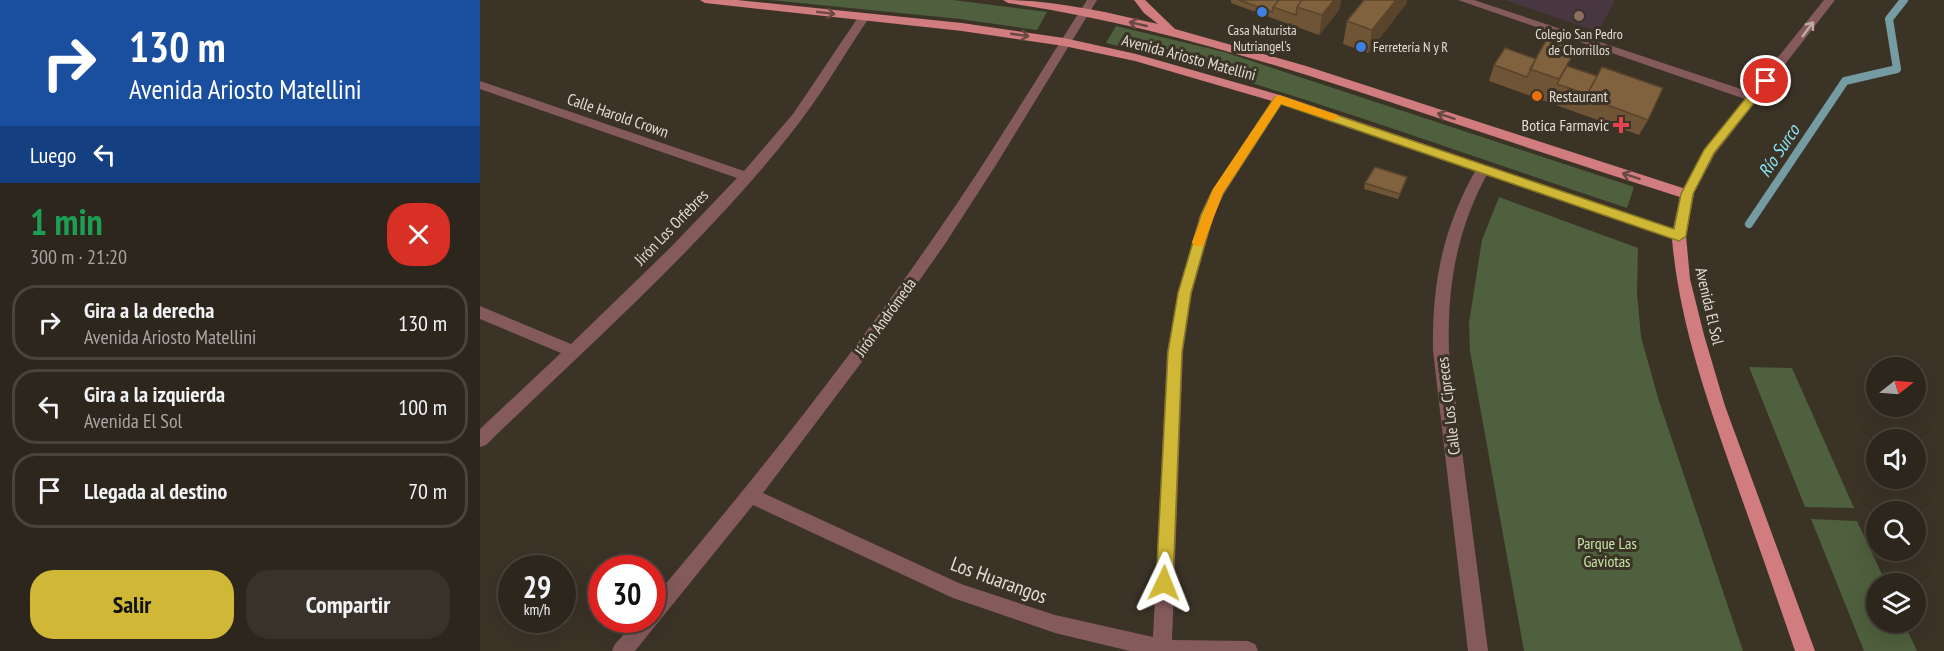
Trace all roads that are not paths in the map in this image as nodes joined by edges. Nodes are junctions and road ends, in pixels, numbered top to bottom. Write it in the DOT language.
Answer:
graph roads {
  1 [pos="705,0"];
  2 [pos="1008,0"];
  3 [pos="1092,0"];
  4 [pos="1139,0"];
  5 [pos="1463,0"];
  6 [pos="1830,0"];
  7 [pos="1084,12"];
  8 [pos="863,18"];
  9 [pos="1183,34"];
  10 [pos="1064,42"];
  11 [pos="480,85"];
  12 [pos="1752,97"];
  13 [pos="1279,99"];
  14 [pos="1483,168"];
  15 [pos="746,176"];
  16 [pos="1687,194"];
  17 [pos="1679,236"];
  18 [pos="480,312"];
  19 [pos="572,351"];
  20 [pos="480,441"];
  21 [pos="750,495"];
  22 [pos="666,598"];
  23 [pos="638,633"];
  24 [pos="1162,648"];
  25 [pos="622,651"];
  26 [pos="1248,651"];
  27 [pos="1478,651"];
  28 [pos="1805,651"];
  1 -- 8 [label="main road, Avenida Ariosto Matellini, one-way"];
  2 -- 7 [label="main road, Avenida Ariosto Matellini"];
  3 -- 7 [label="street, Jirón Andrómeda"];
  4 -- 9 [label="main road"];
  5 -- 12 [label="street"];
  12 -- 6 [label="street, Avenida El Sol, one-way"];
  9 -- 7 [label="main road, Avenida Ariosto Matellini, one-way"];
  7 -- 10 [label="street, Jirón Andrómeda"];
  8 -- 10 [label="main road, Avenida Ariosto Matellini, one-way"];
  8 -- 15 [label="street, Jirón Los Orfebres"];
  16 -- 9 [label="main road, Avenida Ariosto Matellini, one-way"];
  10 -- 13 [label="main road, Avenida Ariosto Matellini"];
  10 -- 21 [label="street, Jirón Andrómeda"];
  11 -- 15 [label="street, Calle Harold Crown"];
  12 -- 16 [label="street, Avenida El Sol"];
  13 -- 14 [label="main road, Avenida Ariosto Matellini"];
  13 -- 24 [label="street"];
  14 -- 17 [label="main road, Avenida Ariosto Matellini"];
  14 -- 27 [label="street, Calle Los Cipreces"];
  15 -- 19 [label="street, Jirón Los Orfebres"];
  16 -- 17 [label="main road, Avenida El Sol"];
  17 -- 28 [label="main road, Avenida El Sol"];
  18 -- 19 [label="street"];
  19 -- 20 [label="street, Jirón Los Orfebres"];
  21 -- 22 [label="street, Jirón Andrómeda"];
  21 -- 24 [label="street, Los Huarangos"];
  23 -- 25 [label="street"];
  24 -- 26 [label="street, Los Huarangos"];
}
